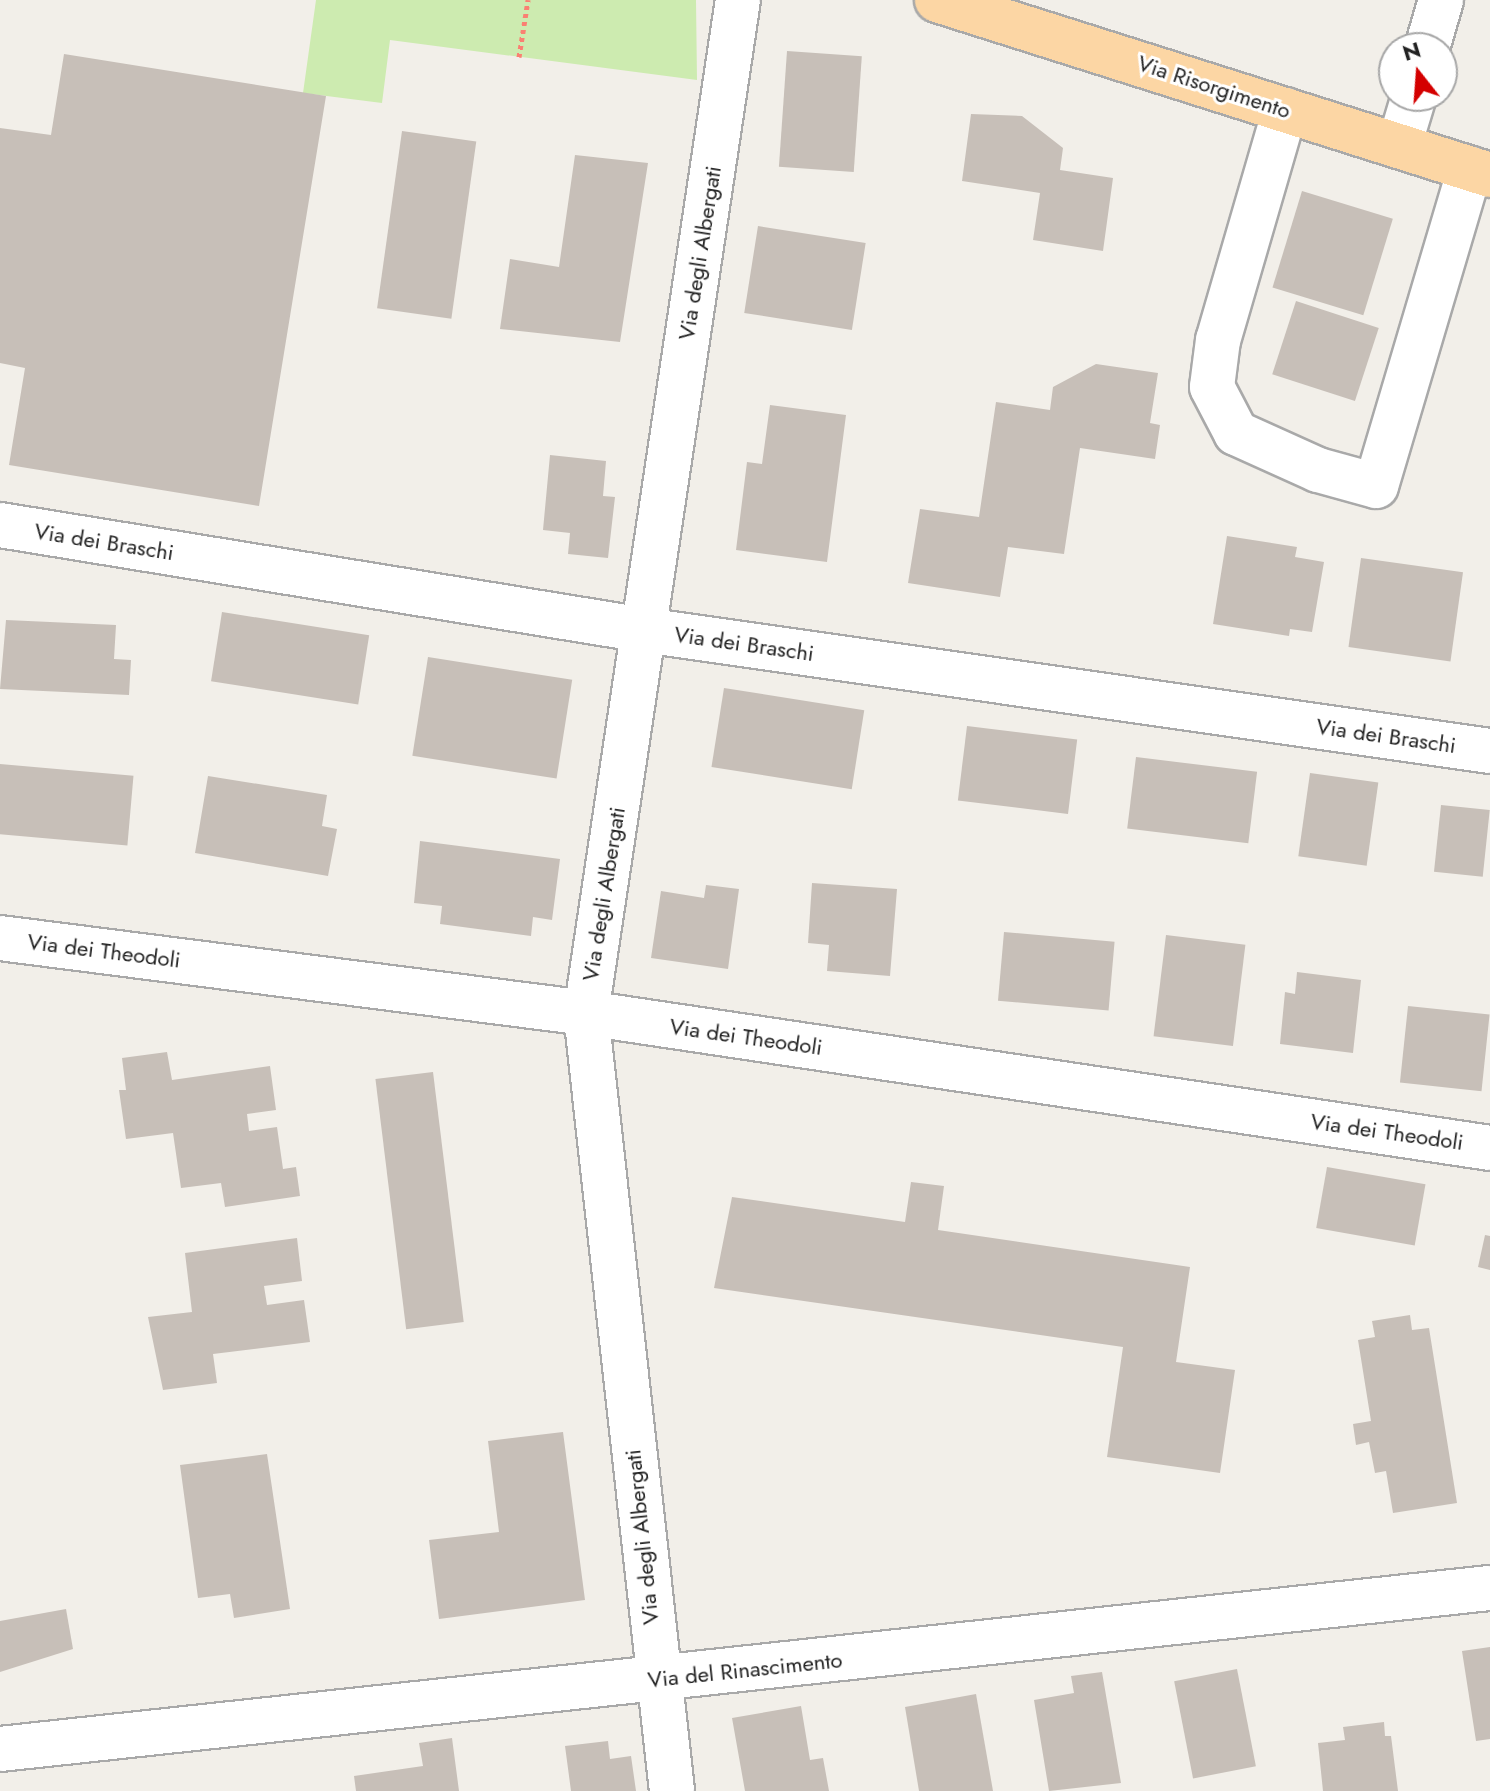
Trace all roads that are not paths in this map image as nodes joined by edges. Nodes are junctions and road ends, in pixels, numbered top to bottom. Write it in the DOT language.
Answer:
graph roads {
  1 [pos="738,0"];
  2 [pos="937,0"];
  3 [pos="1441,0"];
  4 [pos="1432,32"];
  5 [pos="1285,110"];
  6 [pos="1409,112"];
  7 [pos="1399,146"];
  8 [pos="1480,172"];
  9 [pos="0,525"];
  10 [pos="644,630"];
  11 [pos="1490,751"];
  12 [pos="0,938"];
  13 [pos="586,1013"];
  14 [pos="1490,1148"];
  15 [pos="1490,1588"];
  16 [pos="657,1679"];
  17 [pos="0,1749"];
  18 [pos="672,1791"];
  1 -- 10 [label="street, Via degli Albergati"];
  2 -- 5 [label="main road, Via Risorgimento"];
  3 -- 4 [label="street"];
  5 -- 7 [label="main road, Via Risorgimento"];
  5 -- 8 [label="street"];
  6 -- 7 [label="street"];
  7 -- 8 [label="main road, Via Risorgimento"];
  9 -- 10 [label="street, Via dei Braschi"];
  10 -- 11 [label="street, Via dei Braschi"];
  10 -- 13 [label="street, Via degli Albergati"];
  12 -- 13 [label="street, Via dei Theodoli"];
  13 -- 14 [label="street, Via dei Theodoli"];
  13 -- 16 [label="street, Via degli Albergati"];
  15 -- 16 [label="street, Via del Rinascimento"];
  16 -- 17 [label="street, Via del Rinascimento"];
  16 -- 18 [label="street, Via degli Albergati"];
}
